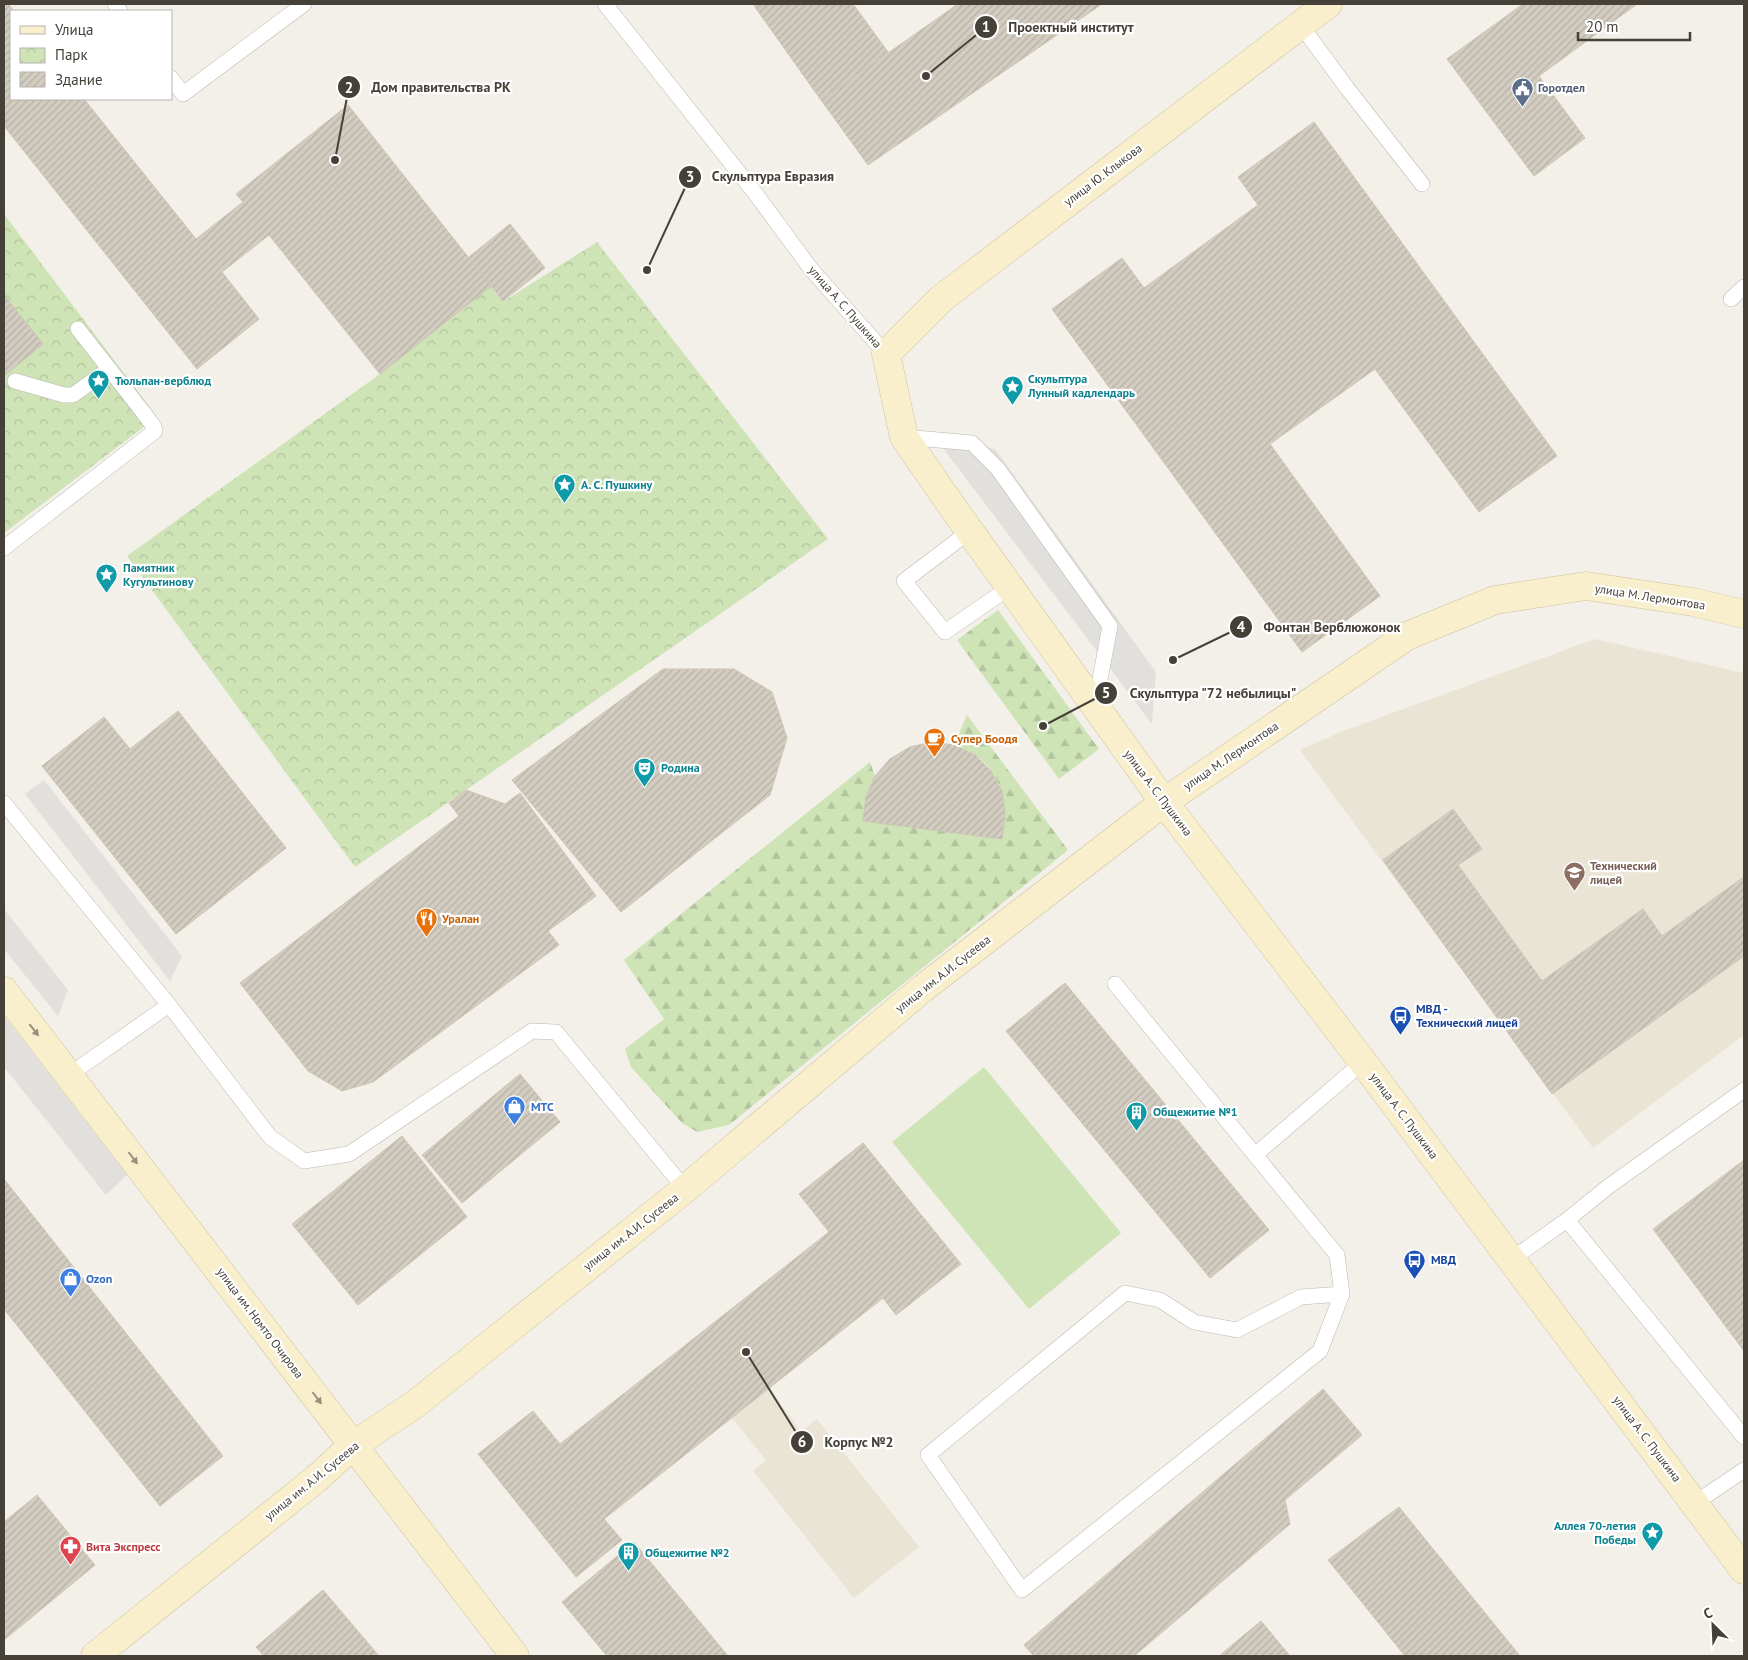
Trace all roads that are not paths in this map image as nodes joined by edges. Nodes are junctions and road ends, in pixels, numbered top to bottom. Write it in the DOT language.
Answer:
graph roads {
  1 [pos="304,4"];
  2 [pos="604,4"];
  3 [pos="1328,4"];
  4 [pos="1300,24"];
  5 [pos="172,79"];
  6 [pos="1422,184"];
  7 [pos="1744,287"];
  8 [pos="1731,299"];
  9 [pos="78,329"];
  10 [pos="886,354"];
  11 [pos="109,369"];
  12 [pos="16,381"];
  13 [pos="904,437"];
  14 [pos="970,531"];
  15 [pos="4,548"];
  16 [pos="1010,586"];
  17 [pos="1744,614"];
  18 [pos="1095,706"];
  19 [pos="1164,802"];
  20 [pos="4,803"];
  21 [pos="1115,984"];
  22 [pos="4,991"];
  23 [pos="169,1005"];
  24 [pos="1363,1062"];
  25 [pos="70,1075"];
  26 [pos="1744,1090"];
  27 [pos="1255,1155"];
  28 [pos="685,1189"];
  29 [pos="1568,1220"];
  30 [pos="1512,1259"];
  31 [pos="1342,1294"];
  32 [pos="1744,1437"];
  33 [pos="352,1446"];
  34 [pos="1744,1470"];
  35 [pos="1694,1503"];
  36 [pos="1744,1570"];
  37 [pos="95,1656"];
  38 [pos="515,1656"];
  1 -- 5 [label="lane"];
  2 -- 10 [label="lane, улица А. С. Пушкина"];
  3 -- 4 [label="street, улица Ю. Клыкова"];
  4 -- 6 [label="lane"];
  4 -- 10 [label="street, улица Ю. Клыкова"];
  7 -- 8 [label="lane"];
  9 -- 11 [label="lane"];
  10 -- 13 [label="street, улица А. С. Пушкина"];
  11 -- 12 [label="lane"];
  11 -- 15 [label="lane"];
  13 -- 14 [label="street, улица А. С. Пушкина"];
  13 -- 18 [label="lane"];
  14 -- 16 [label="street, улица А. С. Пушкина"];
  14 -- 16 [label="lane"];
  16 -- 18 [label="street, улица А. С. Пушкина"];
  17 -- 19 [label="street, улица М. Лермонтова"];
  18 -- 19 [label="street, улица А. С. Пушкина"];
  19 -- 24 [label="street, улица А. С. Пушкина"];
  19 -- 28 [label="street, улица им. А.И. Сусеева"];
  20 -- 23 [label="lane"];
  21 -- 27 [label="lane"];
  22 -- 25 [label="street, улица им. Номто Очирова, one-way"];
  23 -- 25 [label="lane"];
  23 -- 28 [label="lane"];
  24 -- 27 [label="lane"];
  24 -- 30 [label="street, улица А. С. Пушкина"];
  25 -- 33 [label="street, улица им. Номто Очирова, one-way"];
  26 -- 29 [label="lane"];
  27 -- 31 [label="lane"];
  28 -- 33 [label="street, улица им. А.И. Сусеева"];
  29 -- 30 [label="lane"];
  29 -- 32 [label="lane"];
  30 -- 35 [label="street, улица А. С. Пушкина"];
  31 -- 31 [label="lane"];
  33 -- 37 [label="street, улица им. А.И. Сусеева"];
  33 -- 38 [label="street, улица им. Номто Очирова"];
  34 -- 35 [label="lane"];
  35 -- 36 [label="street, улица А. С. Пушкина"];
}
